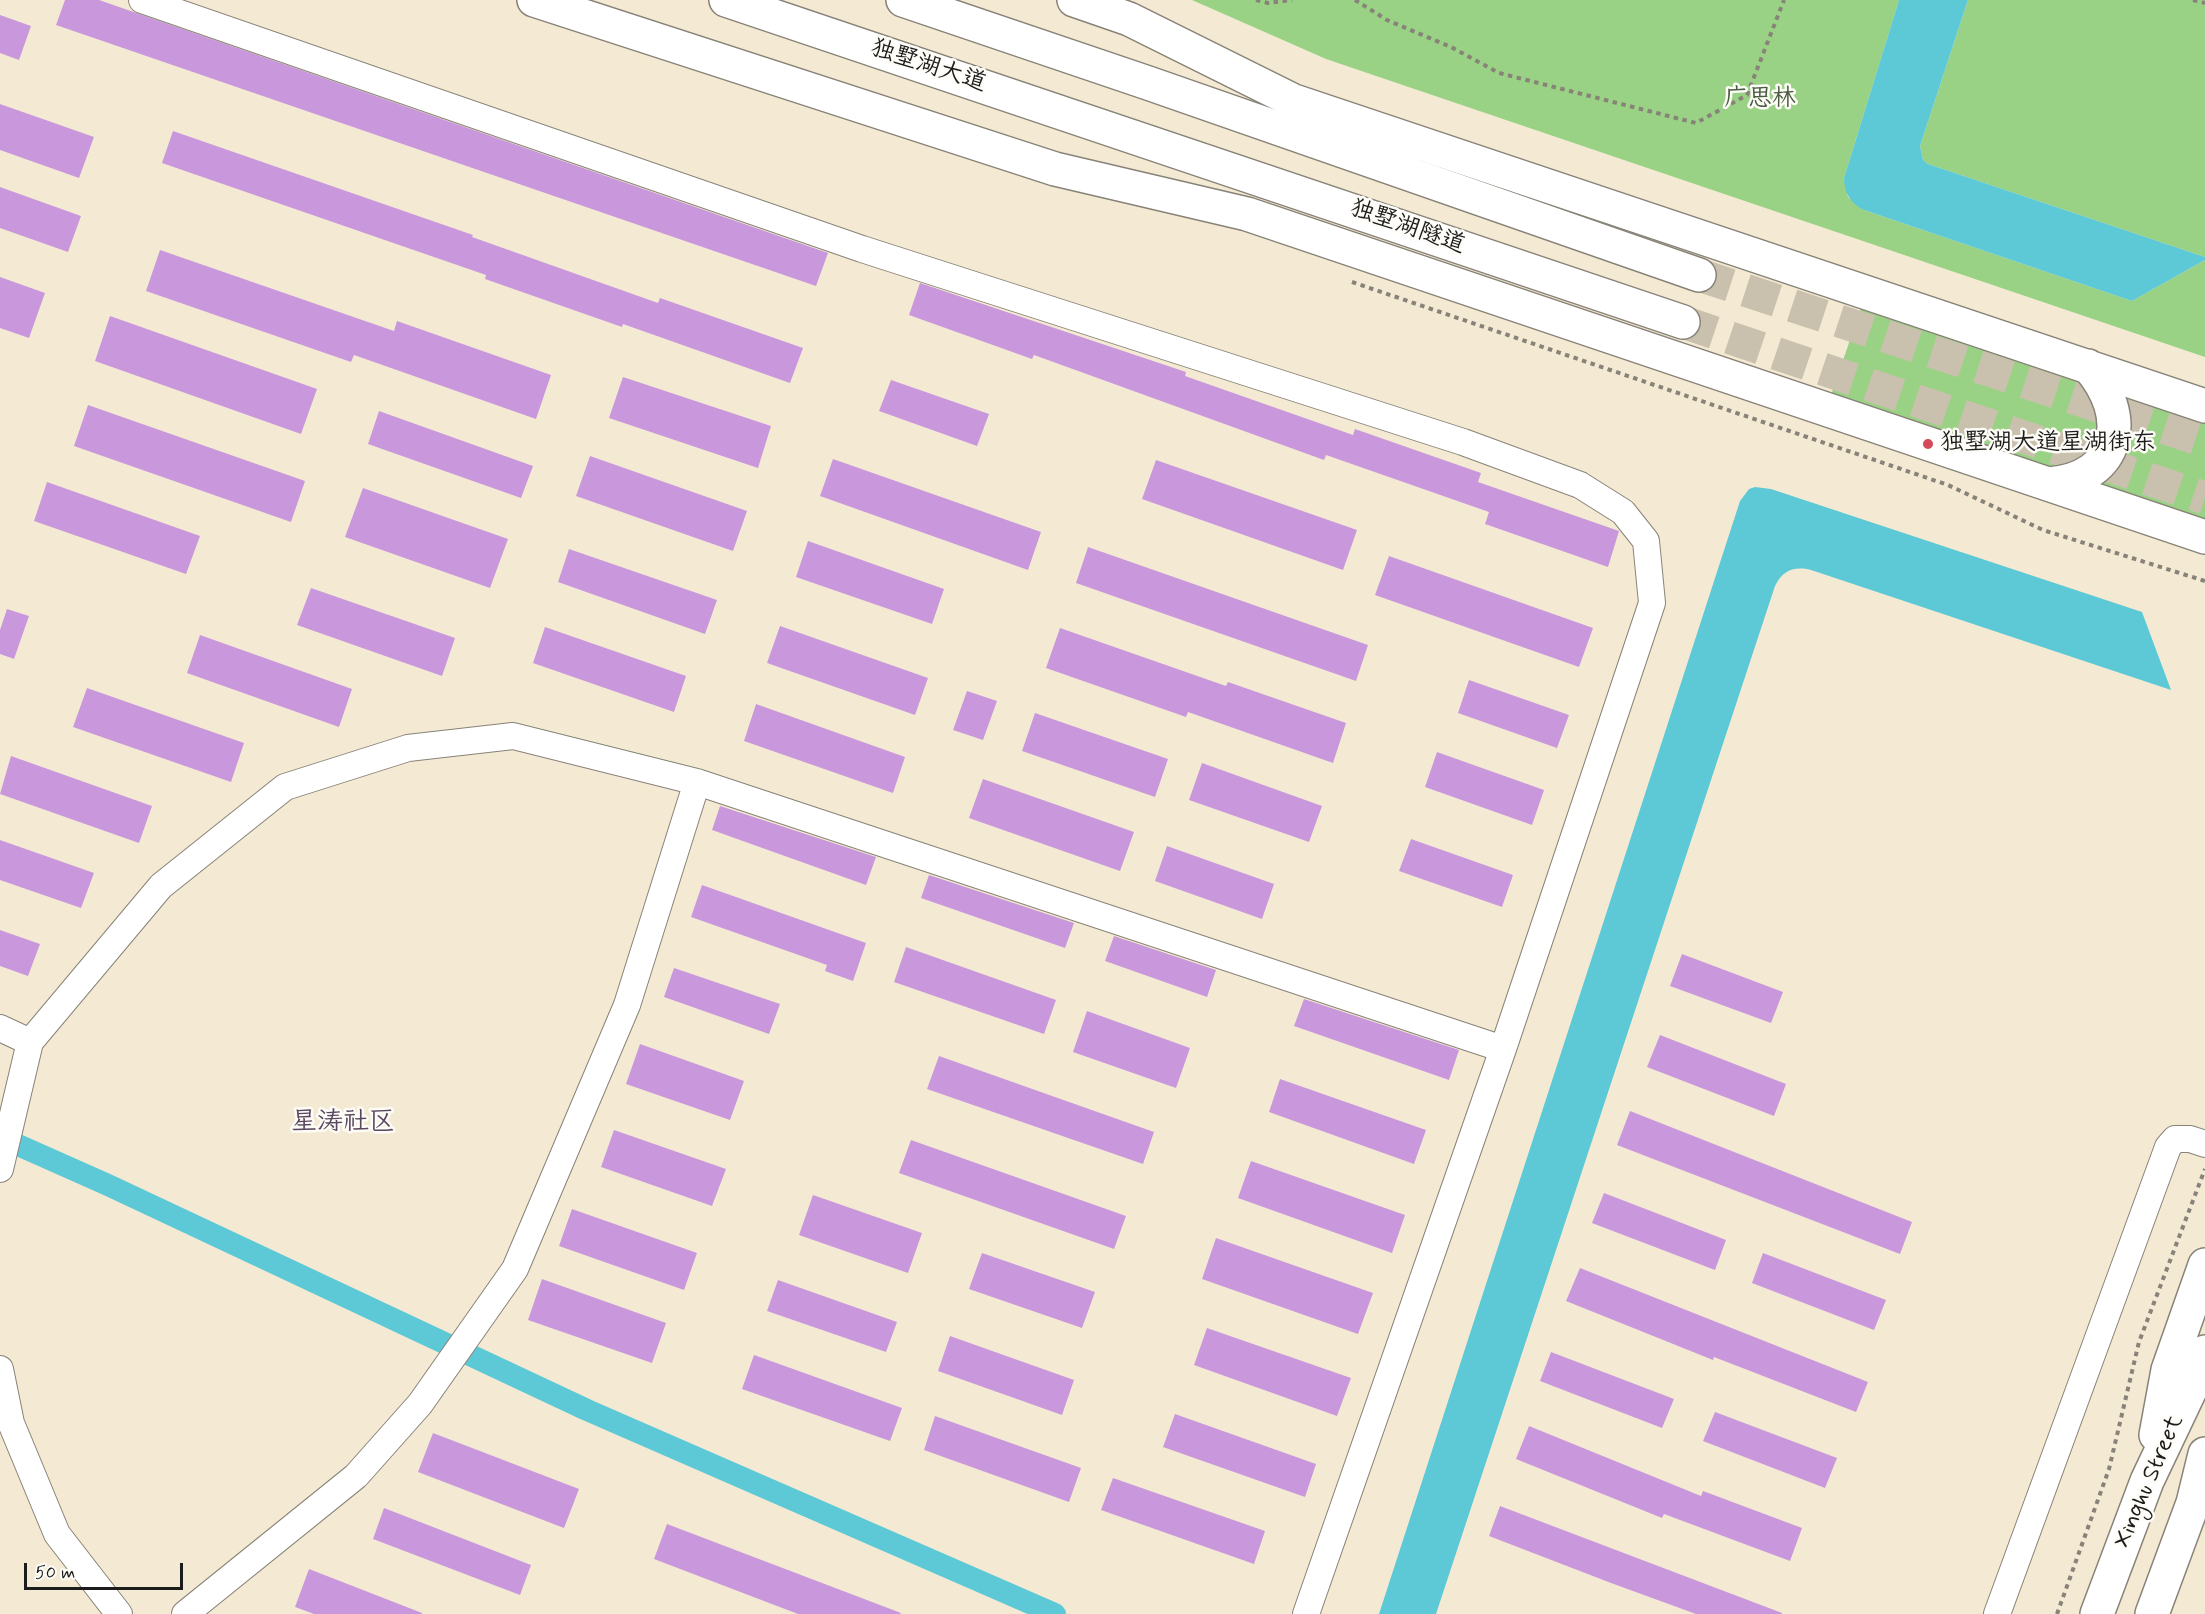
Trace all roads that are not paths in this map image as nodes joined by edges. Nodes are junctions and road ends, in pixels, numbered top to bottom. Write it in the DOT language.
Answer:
graph roads {
  1 [pos="142,0"];
  2 [pos="534,0"];
  3 [pos="726,0"];
  4 [pos="903,0"];
  5 [pos="1074,0"];
  6 [pos="1130,135"];
  7 [pos="1699,275"];
  8 [pos="1683,322"];
  9 [pos="2088,366"];
  10 [pos="2205,406"];
  11 [pos="2049,484"];
  12 [pos="2205,537"];
  13 [pos="697,782"];
  14 [pos="0,1028"];
  15 [pos="30,1042"];
  16 [pos="1503,1049"];
  17 [pos="2205,1144"];
  18 [pos="1,1167"];
  19 [pos="2205,1264"];
  20 [pos="2205,1352"];
  21 [pos="0,1369"];
  22 [pos="2205,1454"];
  23 [pos="2147,1481"];
  24 [pos="2199,1492"];
  25 [pos="119,1614"];
  26 [pos="185,1614"];
  27 [pos="1306,1614"];
  28 [pos="1996,1614"];
  29 [pos="2097,1614"];
  30 [pos="2152,1614"];
  1 -- 16 [label="street"];
  2 -- 11 [label="main road"];
  3 -- 6 [label="main road, 独墅湖大道"];
  4 -- 7 [label="main road"];
  5 -- 9 [label="main road"];
  6 -- 8 [label="main road, 独墅湖隧道"];
  9 -- 10 [label="main road"];
  9 -- 11 [label="main road"];
  11 -- 12 [label="main road"];
  13 -- 15 [label="street"];
  13 -- 16 [label="street"];
  13 -- 26 [label="street"];
  14 -- 15 [label="street"];
  15 -- 18 [label="street"];
  16 -- 27 [label="street"];
  17 -- 28 [label="street"];
  19 -- 23 [label="main road"];
  20 -- 23 [label="main road, Xinghu Street"];
  21 -- 25 [label="street"];
  22 -- 24 [label="main road, Xinghu Street"];
  23 -- 29 [label="main road, Xinghu Street"];
  24 -- 30 [label="main road, Xinghu Street"];
}
